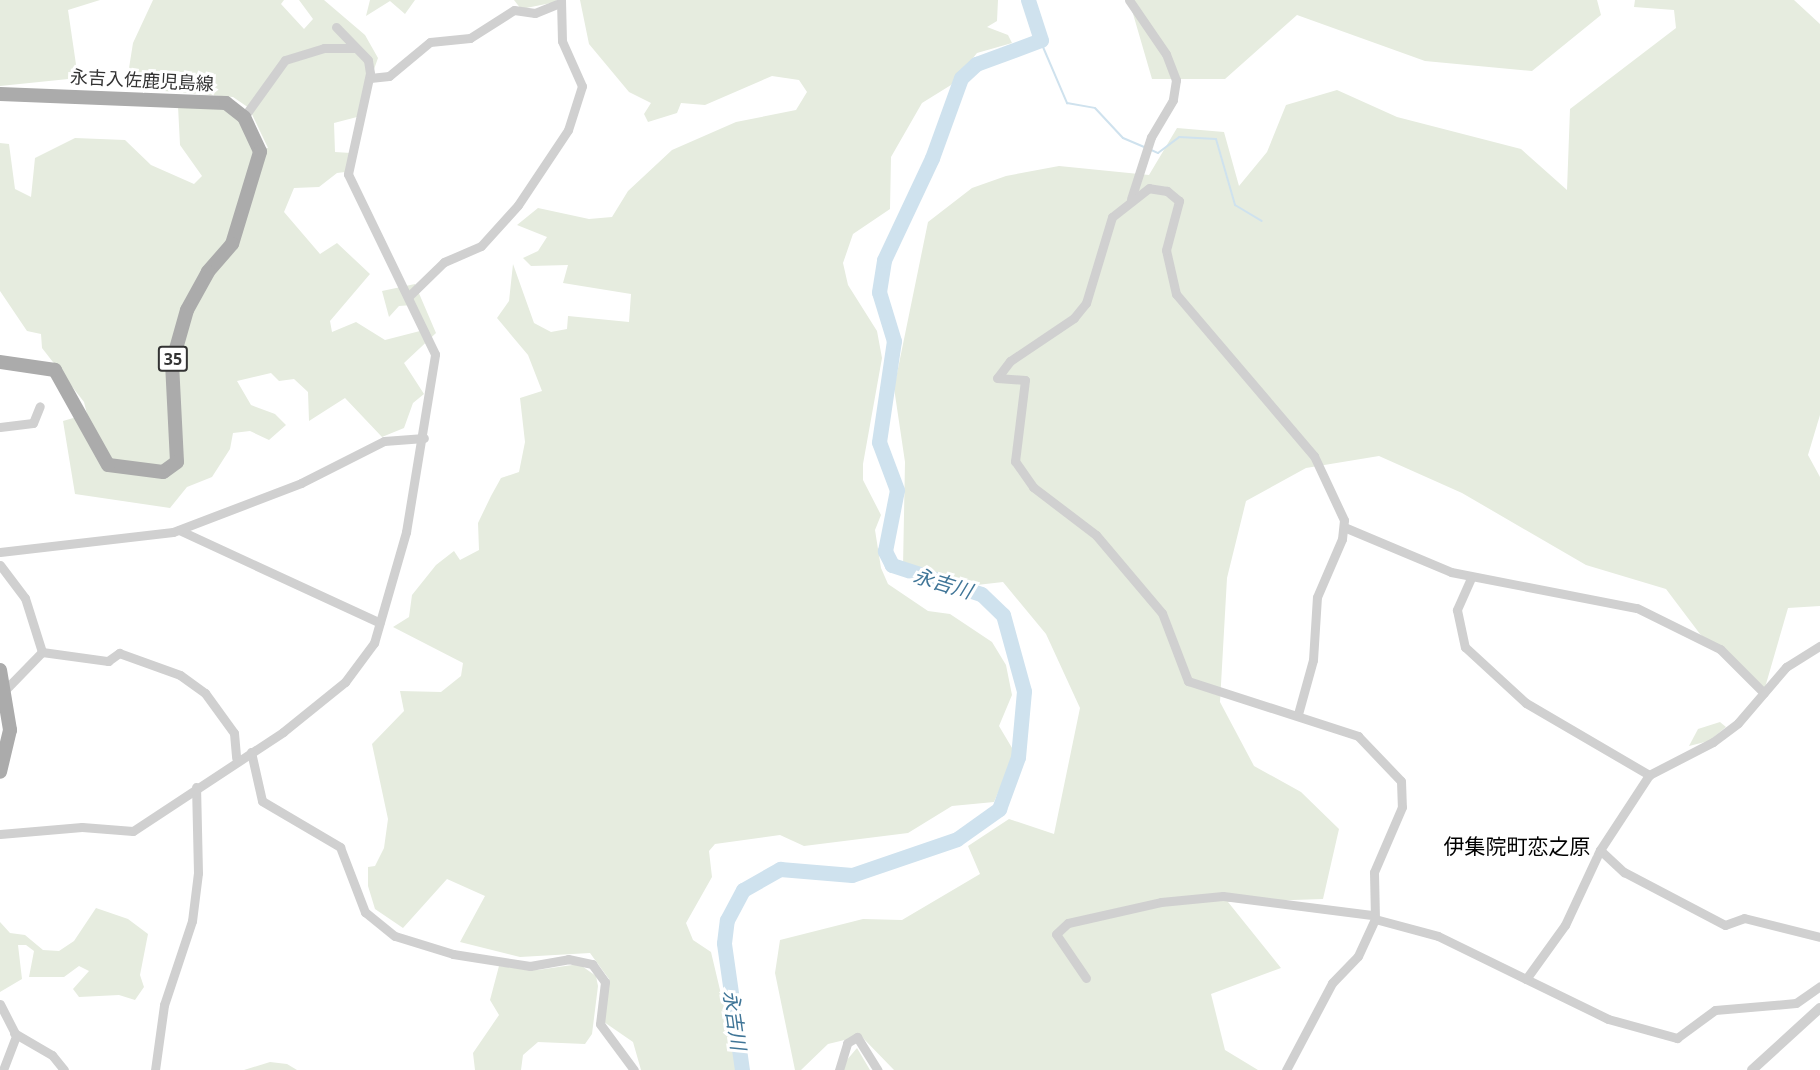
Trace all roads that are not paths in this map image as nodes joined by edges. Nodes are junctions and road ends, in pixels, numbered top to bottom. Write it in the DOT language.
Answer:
graph roads {
  1 [pos="1129,0"];
  2 [pos="560,1"];
  3 [pos="336,27"];
  4 [pos="354,48"];
  5 [pos="370,78"];
  6 [pos="0,94"];
  7 [pos="244,117"];
  8 [pos="1131,199"];
  9 [pos="408,297"];
  10 [pos="0,362"];
  11 [pos="40,406"];
  12 [pos="0,427"];
  13 [pos="424,438"];
  14 [pos="1344,527"];
  15 [pos="179,530"];
  16 [pos="0,552"];
  17 [pos="0,565"];
  18 [pos="1471,578"];
  19 [pos="380,623"];
  20 [pos="1820,646"];
  21 [pos="42,652"];
  22 [pos="0,670"];
  23 [pos="7,688"];
  24 [pos="1764,693"];
  25 [pos="1298,714"];
  26 [pos="251,752"];
  27 [pos="237,758"];
  28 [pos="0,772"];
  29 [pos="1649,775"];
  30 [pos="196,787"];
  31 [pos="0,834"];
  32 [pos="1600,850"];
  33 [pos="1373,917"];
  34 [pos="1820,936"];
  35 [pos="1086,978"];
  36 [pos="1526,979"];
  37 [pos="1820,986"];
  38 [pos="0,1004"];
  39 [pos="1820,1008"];
  40 [pos="14,1033"];
  41 [pos="3,1070"];
  42 [pos="64,1070"];
  43 [pos="155,1070"];
  44 [pos="634,1070"];
  45 [pos="839,1070"];
  46 [pos="878,1070"];
  47 [pos="1286,1070"];
  48 [pos="1752,1070"];
  1 -- 8 [label="street"];
  2 -- 5 [label="street"];
  2 -- 9 [label="street"];
  3 -- 4 [label="street"];
  4 -- 5 [label="street"];
  4 -- 7 [label="street"];
  5 -- 9 [label="street"];
  6 -- 7 [label="main road, 永吉入佐鹿児島線"];
  7 -- 10 [label="main road, 35"];
  8 -- 14 [label="street"];
  8 -- 25 [label="street"];
  9 -- 13 [label="street"];
  11 -- 12 [label="street"];
  13 -- 15 [label="street"];
  13 -- 19 [label="street"];
  14 -- 18 [label="street"];
  14 -- 25 [label="street"];
  15 -- 16 [label="street"];
  15 -- 19 [label="street"];
  17 -- 21 [label="street"];
  18 -- 24 [label="street"];
  18 -- 29 [label="street"];
  19 -- 26 [label="street"];
  20 -- 24 [label="street"];
  21 -- 23 [label="street"];
  21 -- 27 [label="street"];
  22 -- 23 [label="main road"];
  23 -- 28 [label="main road"];
  24 -- 29 [label="street"];
  25 -- 33 [label="street"];
  26 -- 27 [label="street"];
  26 -- 44 [label="street"];
  27 -- 30 [label="street"];
  29 -- 32 [label="street"];
  30 -- 31 [label="street"];
  30 -- 43 [label="street"];
  32 -- 34 [label="street"];
  32 -- 36 [label="street"];
  33 -- 35 [label="street"];
  33 -- 36 [label="street"];
  33 -- 47 [label="street"];
  36 -- 37 [label="street"];
  38 -- 40 [label="street"];
  39 -- 48 [label="street"];
  40 -- 41 [label="street"];
  40 -- 42 [label="street"];
  45 -- 46 [label="street"];
}
